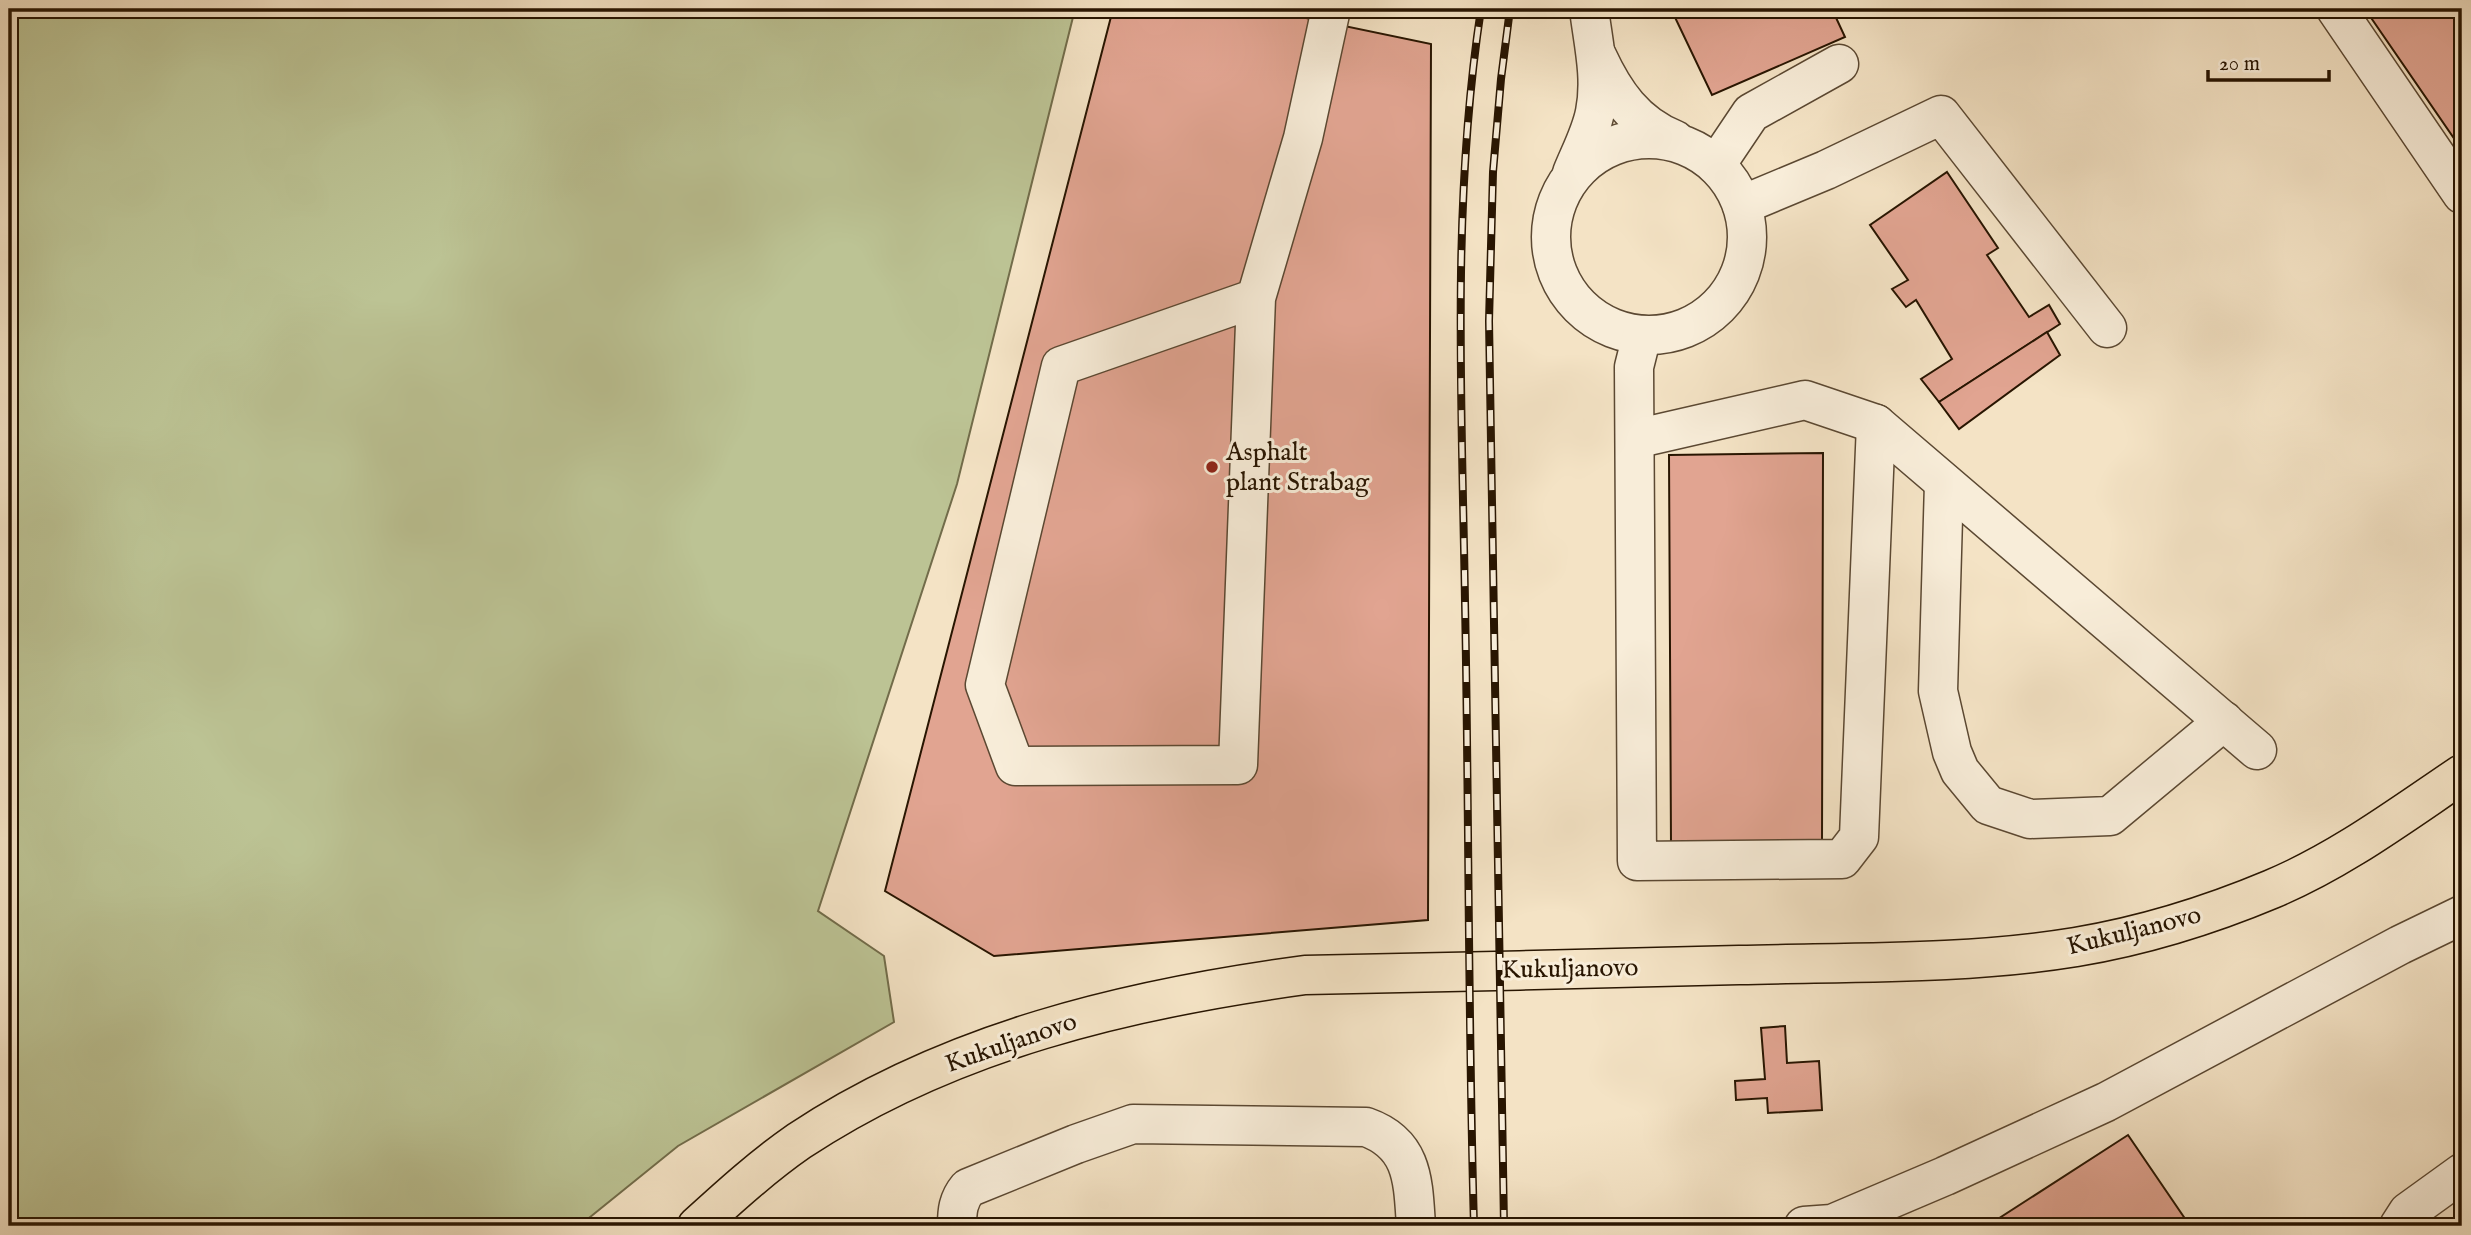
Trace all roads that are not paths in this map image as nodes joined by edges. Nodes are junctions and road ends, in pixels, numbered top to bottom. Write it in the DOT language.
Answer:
graph roads {
  1 [pos="1331,9"];
  2 [pos="1589,9"];
  3 [pos="2336,9"];
  4 [pos="1596,54"];
  5 [pos="1839,64"];
  6 [pos="1701,155"];
  7 [pos="1569,180"];
  8 [pos="2462,194"];
  9 [pos="1742,205"];
  10 [pos="1256,298"];
  11 [pos="2107,328"];
  12 [pos="1642,335"];
  13 [pos="1876,424"];
  14 [pos="1635,439"];
  15 [pos="1944,483"];
  16 [pos="2224,721"];
  17 [pos="2257,750"];
  18 [pos="2462,774"];
  19 [pos="2462,915"];
  20 [pos="2462,1172"];
  21 [pos="1906,1210"];
  22 [pos="697,1226"];
  23 [pos="957,1226"];
  24 [pos="1416,1226"];
  25 [pos="1804,1226"];
  26 [pos="2399,1226"];
  1 -- 10 [label="street"];
  2 -- 4 [label="street"];
  3 -- 8 [label="street"];
  4 -- 6 [label="street"];
  4 -- 7 [label="street"];
  5 -- 6 [label="street"];
  6 -- 7 [label="street"];
  6 -- 9 [label="street"];
  7 -- 12 [label="street"];
  9 -- 11 [label="street"];
  9 -- 12 [label="street"];
  10 -- 10 [label="street"];
  12 -- 14 [label="street"];
  13 -- 14 [label="street"];
  13 -- 14 [label="street"];
  13 -- 15 [label="street"];
  15 -- 16 [label="street"];
  15 -- 16 [label="street"];
  16 -- 17 [label="street"];
  18 -- 22 [label="main road, Kukuljanovo"];
  19 -- 21 [label="street"];
  20 -- 26 [label="street"];
  21 -- 25 [label="street"];
  23 -- 24 [label="street"];
}
